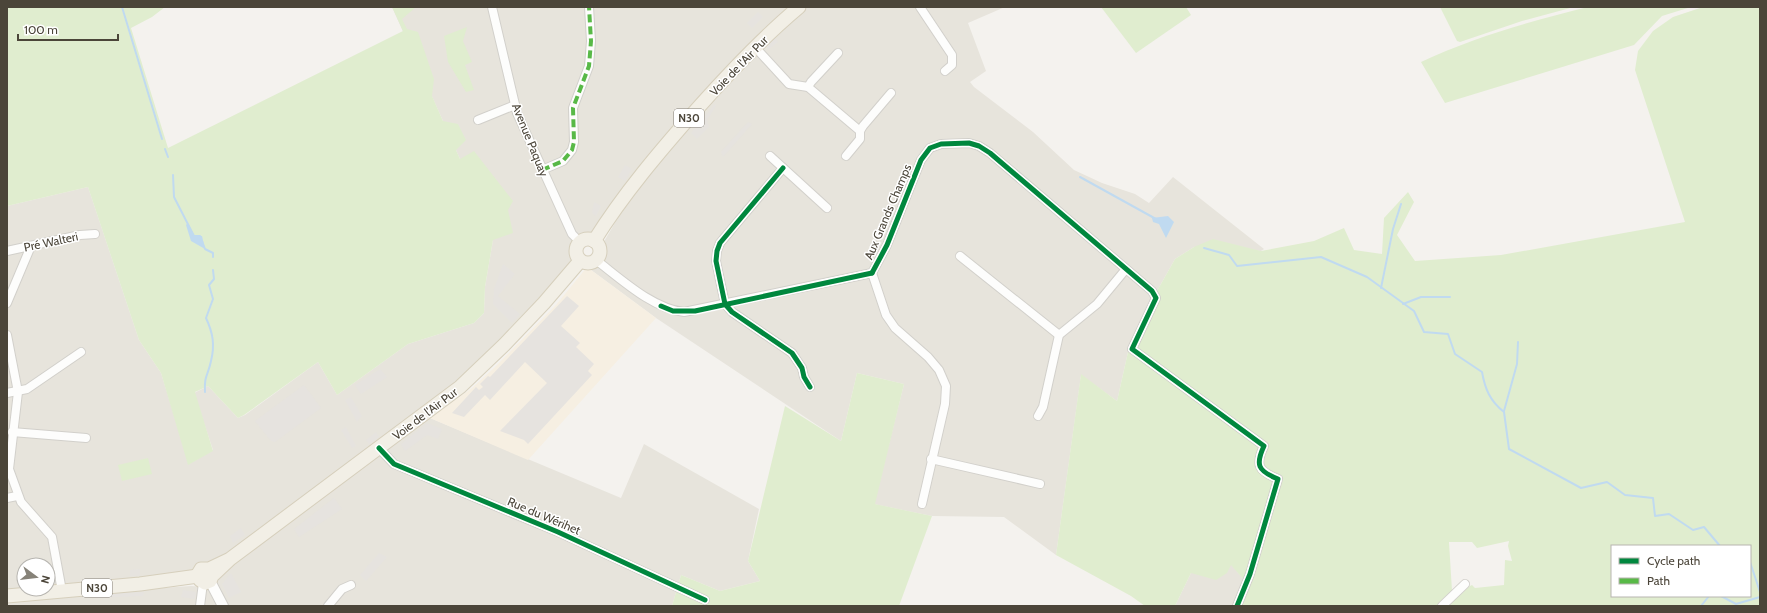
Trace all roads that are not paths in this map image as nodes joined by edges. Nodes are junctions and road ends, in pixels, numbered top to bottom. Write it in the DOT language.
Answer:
graph roads {
  1 [pos="492,7"];
  2 [pos="589,7"];
  3 [pos="798,7"];
  4 [pos="920,7"];
  5 [pos="755,47"];
  6 [pos="838,53"];
  7 [pos="945,71"];
  8 [pos="808,87"];
  9 [pos="892,93"];
  10 [pos="515,105"];
  11 [pos="478,120"];
  12 [pos="860,132"];
  13 [pos="770,156"];
  14 [pos="846,156"];
  15 [pos="783,168"];
  16 [pos="542,170"];
  17 [pos="827,208"];
  18 [pos="95,234"];
  19 [pos="594,241"];
  20 [pos="580,242"];
  21 [pos="31,246"];
  22 [pos="7,251"];
  23 [pos="960,256"];
  24 [pos="596,260"];
  25 [pos="580,261"];
  26 [pos="1126,269"];
  27 [pos="872,273"];
  28 [pos="7,303"];
  29 [pos="725,304"];
  30 [pos="7,335"];
  31 [pos="1059,335"];
  32 [pos="81,352"];
  33 [pos="810,387"];
  34 [pos="18,392"];
  35 [pos="7,393"];
  36 [pos="1038,416"];
  37 [pos="12,432"];
  38 [pos="86,438"];
  39 [pos="379,448"];
  40 [pos="931,459"];
  41 [pos="1040,484"];
  42 [pos="17,496"];
  43 [pos="7,498"];
  44 [pos="922,504"];
  45 [pos="206,577"];
  46 [pos="1465,584"];
  47 [pos="351,585"];
  48 [pos="62,591"];
  49 [pos="7,596"];
  50 [pos="704,600"];
  51 [pos="200,606"];
  52 [pos="223,606"];
  53 [pos="328,606"];
  54 [pos="1237,606"];
  55 [pos="1442,606"];
  1 -- 10 [label="street, Avenue Paquay"];
  2 -- 16 [label="street"];
  3 -- 5 [label="main road, Voie de l'Air Pur / N30"];
  4 -- 7 [label="street"];
  5 -- 8 [label="street"];
  5 -- 19 [label="main road, Voie de l'Air Pur / N30"];
  6 -- 8 [label="street"];
  8 -- 12 [label="street"];
  9 -- 12 [label="street"];
  10 -- 11 [label="street"];
  10 -- 16 [label="street, Avenue Paquay"];
  12 -- 14 [label="street"];
  13 -- 15 [label="street"];
  15 -- 17 [label="street"];
  15 -- 29 [label="street"];
  16 -- 20 [label="street, Avenue Paquay"];
  18 -- 21 [label="street, Pré Walteri"];
  19 -- 20 [label="main road"];
  19 -- 24 [label="main road"];
  20 -- 25 [label="main road"];
  21 -- 22 [label="street, Pré Walteri"];
  21 -- 28 [label="street"];
  23 -- 31 [label="street"];
  24 -- 25 [label="main road"];
  24 -- 29 [label="street, Aux Grands Champs"];
  25 -- 39 [label="main road, Voie de l'Air Pur"];
  26 -- 27 [label="street, Aux Grands Champs"];
  26 -- 31 [label="street"];
  26 -- 54 [label="street, Aux Grands Champs"];
  27 -- 29 [label="street, Aux Grands Champs"];
  27 -- 40 [label="street"];
  29 -- 33 [label="street"];
  30 -- 34 [label="street"];
  31 -- 36 [label="street"];
  32 -- 34 [label="street"];
  34 -- 35 [label="street"];
  34 -- 37 [label="street"];
  37 -- 38 [label="street"];
  37 -- 42 [label="street"];
  39 -- 45 [label="main road, Voie de l'Air Pur"];
  39 -- 50 [label="street, Rue du Wérihet"];
  40 -- 41 [label="street"];
  40 -- 44 [label="street"];
  42 -- 43 [label="street"];
  42 -- 48 [label="street"];
  45 -- 48 [label="main road, N30"];
  45 -- 51 [label="street"];
  45 -- 52 [label="street"];
  46 -- 55 [label="street"];
  47 -- 53 [label="street"];
  48 -- 49 [label="main road, N30"];
}
